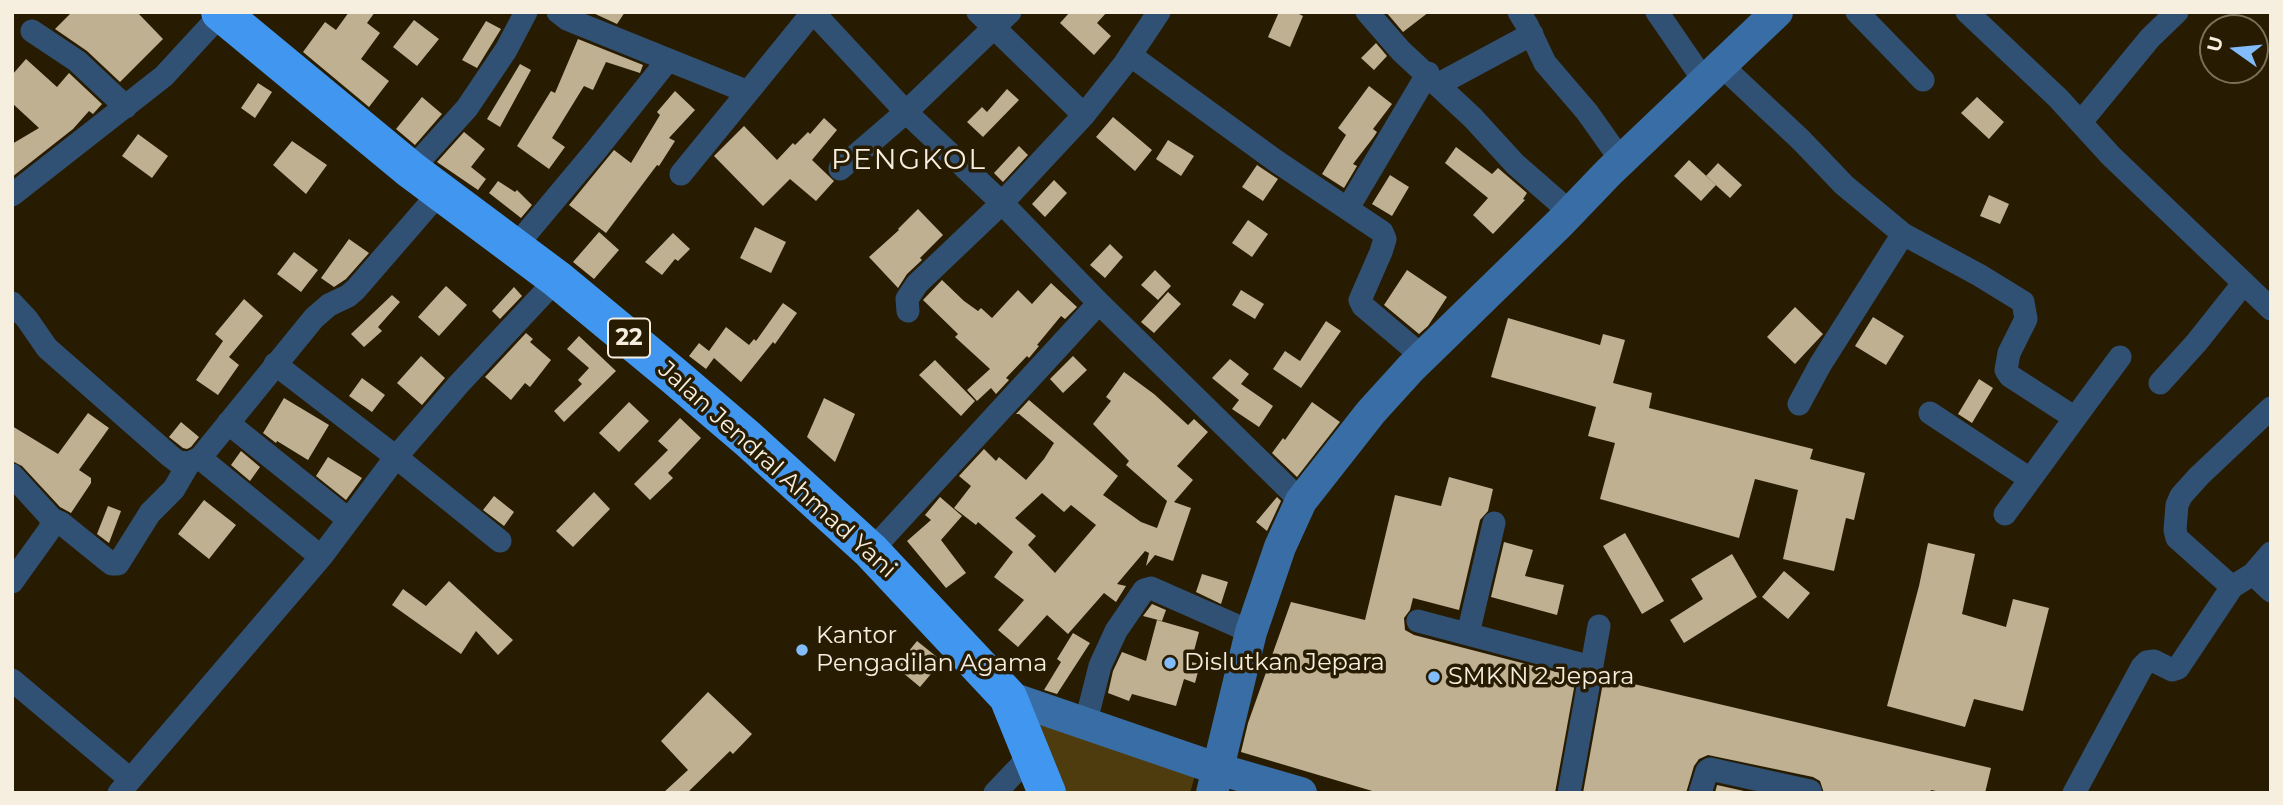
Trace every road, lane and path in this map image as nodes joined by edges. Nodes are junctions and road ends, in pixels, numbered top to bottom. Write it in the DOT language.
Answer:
graph roads {
  1 [pos="526,12"];
  2 [pos="813,12"];
  3 [pos="978,12"];
  4 [pos="1010,12"];
  5 [pos="1159,12"];
  6 [pos="1367,12"];
  7 [pos="1519,12"];
  8 [pos="1657,12"];
  9 [pos="1777,12"];
  10 [pos="1857,12"];
  11 [pos="1967,12"];
  12 [pos="2177,12"];
  13 [pos="221,13"];
  14 [pos="565,15"];
  15 [pos="994,29"];
  16 [pos="32,31"];
  17 [pos="1532,34"];
  18 [pos="1130,55"];
  19 [pos="668,60"];
  20 [pos="1714,74"];
  21 [pos="1433,79"];
  22 [pos="1923,80"];
  23 [pos="748,92"];
  24 [pos="127,107"];
  25 [pos="906,112"];
  26 [pos="1084,115"];
  27 [pos="2081,122"];
  28 [pos="1621,160"];
  29 [pos="840,169"];
  30 [pos="681,174"];
  31 [pos="425,181"];
  32 [pos="12,195"];
  33 [pos="1002,203"];
  34 [pos="1348,208"];
  35 [pos="1570,212"];
  36 [pos="1903,234"];
  37 [pos="515,247"];
  38 [pos="557,279"];
  39 [pos="2243,284"];
  40 [pos="12,303"];
  41 [pos="1099,303"];
  42 [pos="2271,309"];
  43 [pos="908,311"];
  44 [pos="1422,356"];
  45 [pos="2120,357"];
  46 [pos="275,364"];
  47 [pos="2160,383"];
  48 [pos="1799,404"];
  49 [pos="2271,408"];
  50 [pos="1930,414"];
  51 [pos="2075,418"];
  52 [pos="228,423"];
  53 [pos="396,457"];
  54 [pos="195,460"];
  55 [pos="12,475"];
  56 [pos="2031,479"];
  57 [pos="1301,501"];
  58 [pos="2004,514"];
  59 [pos="52,519"];
  60 [pos="349,520"];
  61 [pos="1494,523"];
  62 [pos="500,541"];
  63 [pos="871,551"];
  64 [pos="2271,553"];
  65 [pos="321,556"];
  66 [pos="2253,574"];
  67 [pos="12,582"];
  68 [pos="2232,587"];
  69 [pos="2271,591"];
  70 [pos="1418,621"];
  71 [pos="1599,626"];
  72 [pos="1251,632"];
  73 [pos="1468,634"];
  74 [pos="1592,667"];
  75 [pos="12,680"];
  76 [pos="1008,697"];
  77 [pos="1085,725"];
  78 [pos="1031,755"];
  79 [pos="1215,781"];
  80 [pos="124,786"];
  81 [pos="1810,791"];
  82 [pos="995,793"];
  83 [pos="1047,793"];
  84 [pos="1301,793"];
  85 [pos="1569,793"];
  86 [pos="1700,793"];
  87 [pos="2074,793"];
  1 -- 31 [label="street"];
  2 -- 23 [label="street"];
  2 -- 25 [label="street"];
  3 -- 15 [label="street"];
  4 -- 15 [label="street"];
  5 -- 18 [label="street"];
  6 -- 21 [label="street"];
  7 -- 17 [label="street"];
  8 -- 20 [label="street"];
  9 -- 20 [label="street"];
  10 -- 22 [label="street"];
  11 -- 27 [label="street"];
  12 -- 27 [label="street"];
  13 -- 24 [label="street"];
  13 -- 31 [label="highway, Jalan Jendral Ahmad Yani / 22"];
  14 -- 19 [label="street"];
  15 -- 25 [label="street"];
  15 -- 26 [label="street"];
  16 -- 24 [label="street"];
  17 -- 21 [label="street"];
  17 -- 28 [label="street"];
  18 -- 26 [label="street"];
  18 -- 34 [label="street"];
  19 -- 23 [label="street"];
  19 -- 37 [label="street"];
  20 -- 28 [label="street"];
  20 -- 36 [label="street"];
  21 -- 34 [label="street"];
  21 -- 35 [label="street"];
  23 -- 30 [label="street"];
  24 -- 32 [label="street"];
  25 -- 29 [label="street"];
  25 -- 33 [label="street"];
  26 -- 33 [label="street"];
  27 -- 39 [label="street"];
  28 -- 35 [label="street"];
  31 -- 37 [label="highway, Jalan Jendral Ahmad Yani / 22"];
  31 -- 46 [label="street"];
  33 -- 41 [label="street"];
  33 -- 43 [label="street"];
  34 -- 44 [label="street"];
  35 -- 44 [label="street"];
  36 -- 48 [label="street"];
  36 -- 51 [label="street"];
  37 -- 38 [label="highway, Jalan Jendral Ahmad Yani / 22"];
  38 -- 53 [label="street"];
  38 -- 63 [label="highway, Jalan Jendral Ahmad Yani / 22"];
  39 -- 42 [label="street"];
  39 -- 47 [label="street"];
  40 -- 54 [label="street"];
  41 -- 57 [label="street"];
  41 -- 63 [label="street"];
  44 -- 57 [label="street"];
  45 -- 51 [label="street"];
  46 -- 52 [label="street"];
  46 -- 53 [label="street"];
  49 -- 68 [label="street"];
  50 -- 56 [label="street"];
  51 -- 56 [label="street"];
  52 -- 54 [label="street"];
  52 -- 60 [label="street"];
  53 -- 60 [label="street"];
  53 -- 62 [label="street"];
  54 -- 59 [label="street"];
  54 -- 65 [label="street"];
  55 -- 59 [label="street"];
  56 -- 58 [label="street"];
  57 -- 72 [label="street"];
  59 -- 67 [label="street"];
  60 -- 65 [label="street"];
  61 -- 73 [label="street"];
  63 -- 76 [label="highway, Jalan Jendral Ahmad Yani / 22"];
  64 -- 66 [label="street"];
  65 -- 80 [label="street"];
  66 -- 68 [label="street"];
  66 -- 69 [label="street"];
  68 -- 87 [label="street"];
  70 -- 73 [label="street"];
  71 -- 74 [label="street"];
  72 -- 77 [label="street"];
  72 -- 79 [label="street"];
  73 -- 74 [label="street"];
  74 -- 85 [label="street"];
  75 -- 80 [label="street"];
  76 -- 77 [label="street"];
  76 -- 78 [label="highway, Jalan Jendral Ahmad Yani / 22"];
  77 -- 79 [label="street"];
  78 -- 82 [label="street"];
  78 -- 83 [label="highway, Jalan Jendral Ahmad Yani / 22"];
  79 -- 84 [label="street"];
  81 -- 86 [label="street"];
}
